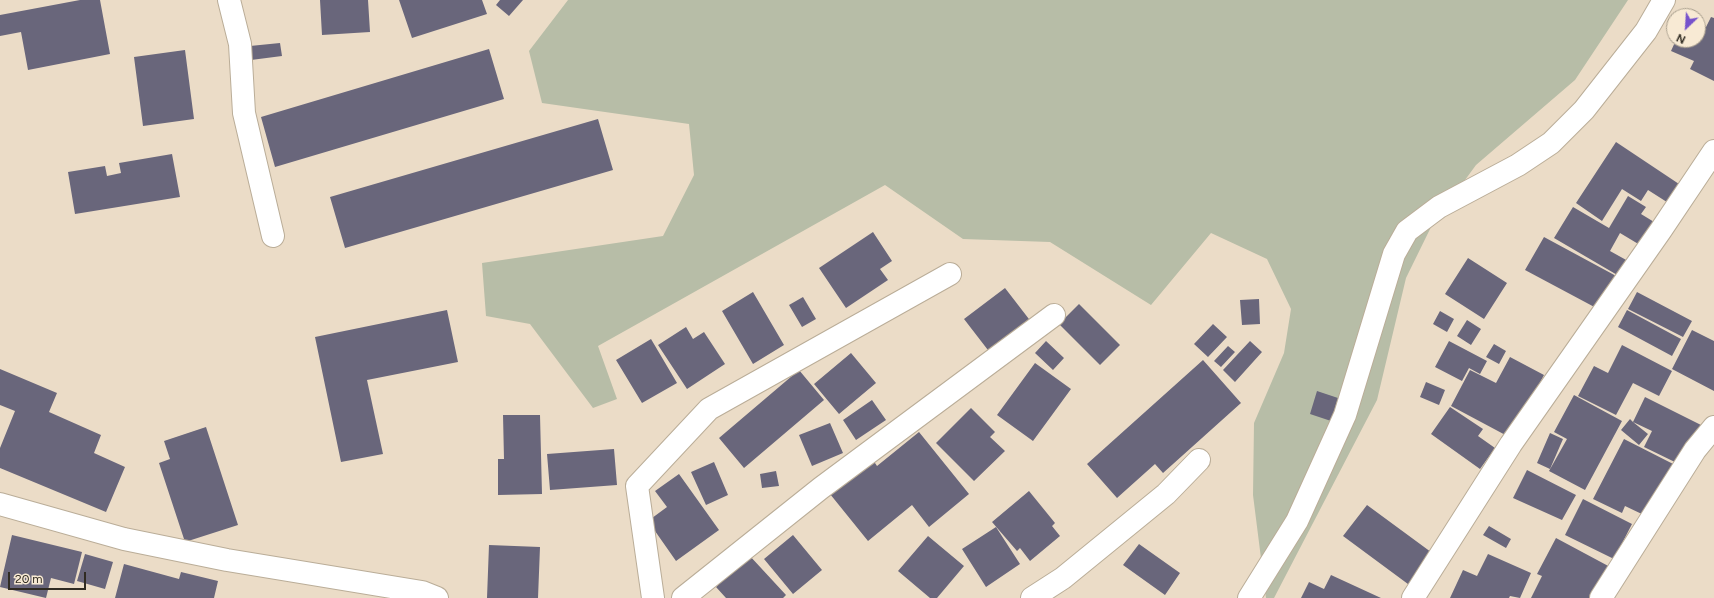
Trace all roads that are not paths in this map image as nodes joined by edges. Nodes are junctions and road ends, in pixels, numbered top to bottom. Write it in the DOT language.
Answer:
graph roads {
  1 [pos="229,0"];
  2 [pos="1664,0"];
  3 [pos="1714,152"];
  4 [pos="273,236"];
  5 [pos="950,274"];
  6 [pos="1054,315"];
  7 [pos="1714,427"];
  8 [pos="1199,460"];
  9 [pos="0,504"];
  10 [pos="437,598"];
  11 [pos="653,598"];
  12 [pos="683,598"];
  13 [pos="1032,598"];
  14 [pos="1249,598"];
  15 [pos="1414,598"];
  16 [pos="1601,598"];
  1 -- 4 [label="street"];
  2 -- 14 [label="street"];
  3 -- 15 [label="street"];
  5 -- 11 [label="street"];
  6 -- 12 [label="street"];
  7 -- 16 [label="street"];
  8 -- 13 [label="street"];
  9 -- 10 [label="street"];
}
